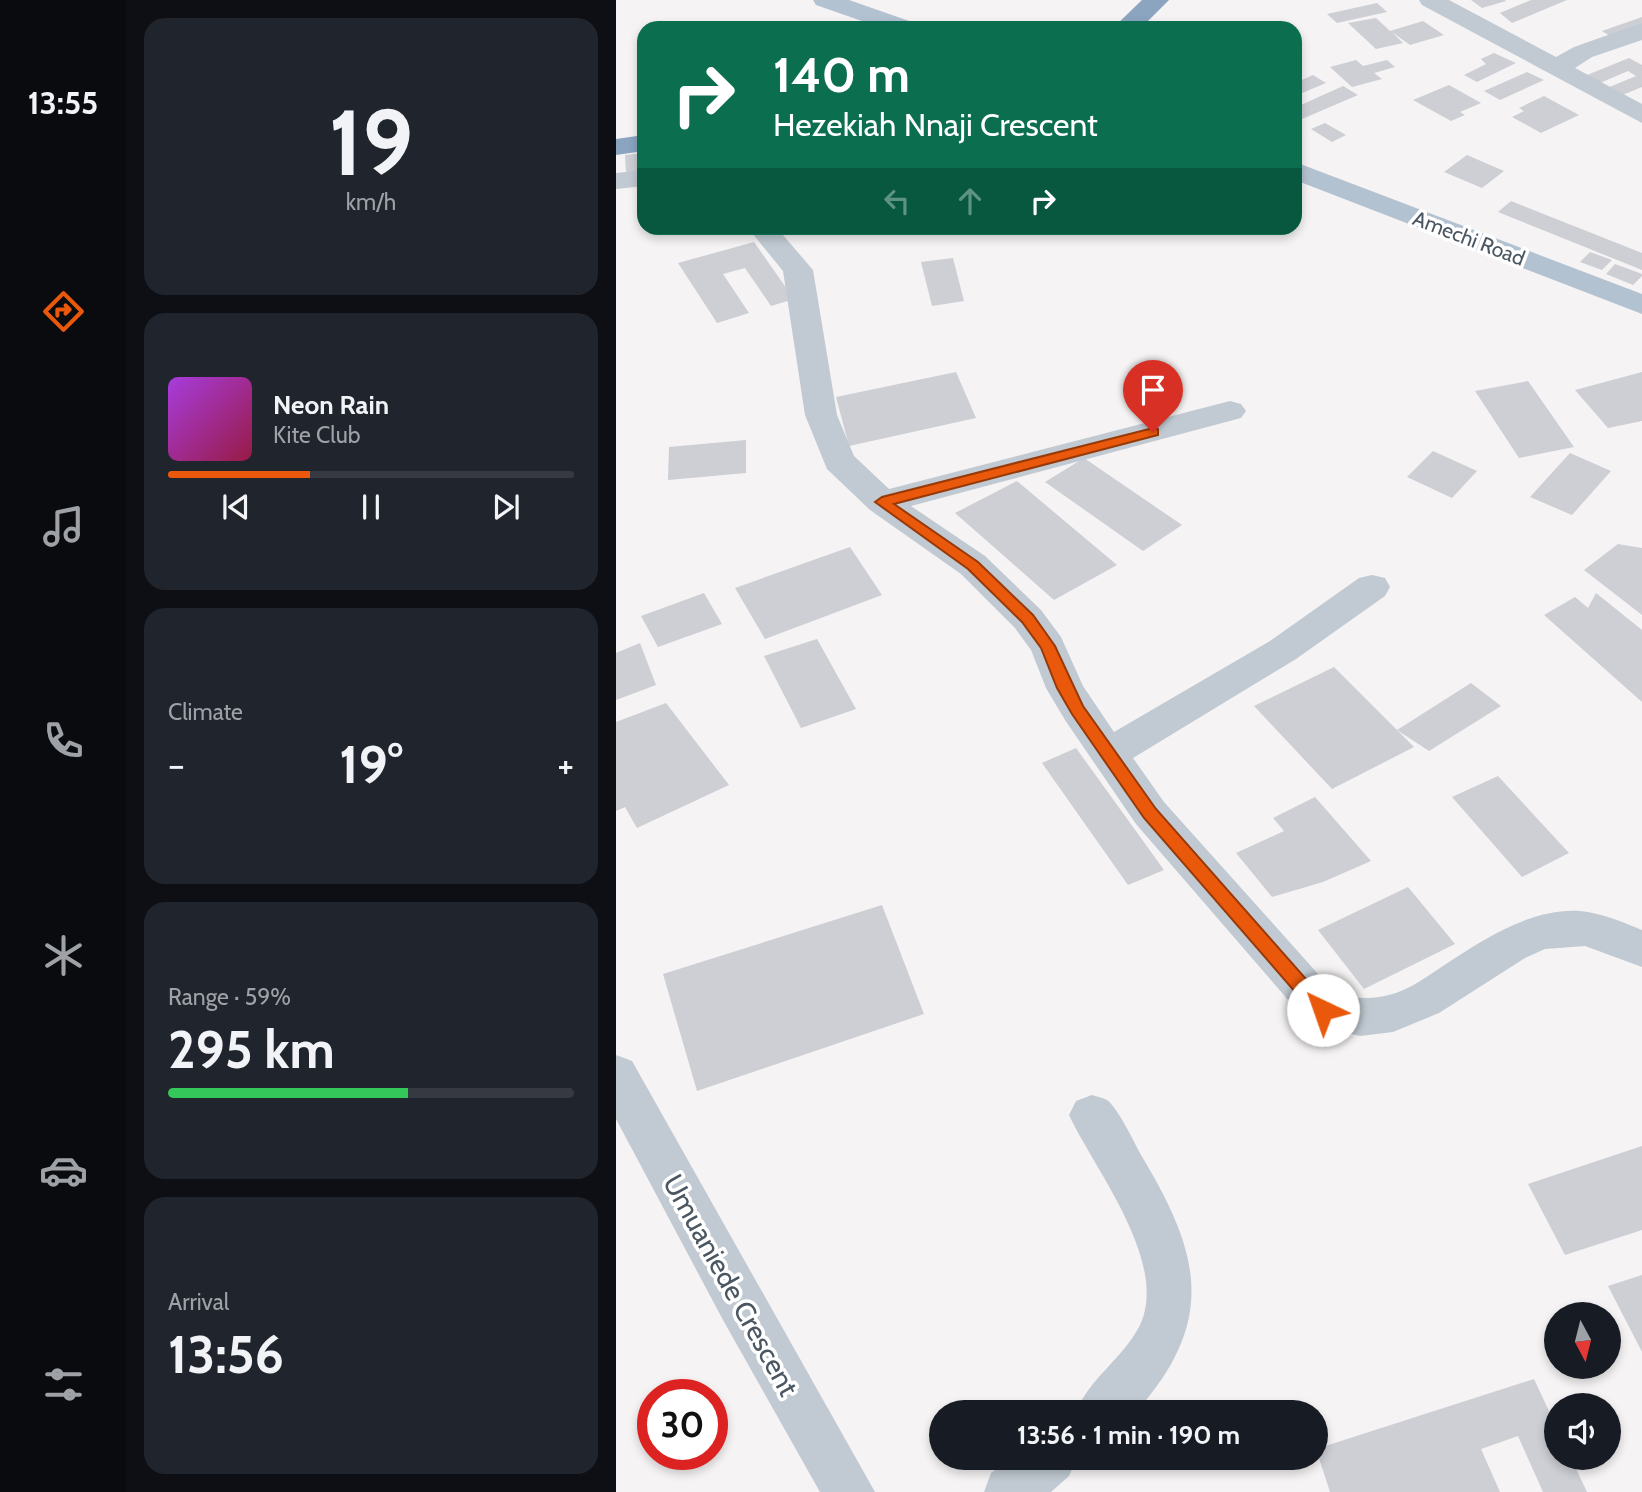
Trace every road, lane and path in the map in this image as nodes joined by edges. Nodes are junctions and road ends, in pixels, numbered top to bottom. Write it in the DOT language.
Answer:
graph roads {
  1 [pos="825,0"];
  2 [pos="1157,0"];
  3 [pos="1431,0"];
  4 [pos="886,21"];
  5 [pos="1134,21"];
  6 [pos="1642,31"];
  7 [pos="1556,68"];
  8 [pos="1642,115"];
  9 [pos="637,144"];
  10 [pos="616,146"];
  11 [pos="1302,173"];
  12 [pos="637,179"];
  13 [pos="616,181"];
  14 [pos="768,235"];
  15 [pos="1642,305"];
  16 [pos="1230,411"];
  17 [pos="882,502"];
  18 [pos="1372,587"];
  19 [pos="1108,754"];
  20 [pos="1642,948"];
  21 [pos="616,1075"];
  22 [pos="1092,1115"];
  23 [pos="1114,1400"];
  24 [pos="1037,1470"];
  25 [pos="849,1492"];
  26 [pos="1010,1492"];
  1 -- 4 [label="main road"];
  2 -- 5 [label="highway"];
  3 -- 7 [label="street"];
  6 -- 7 [label="street"];
  7 -- 8 [label="street"];
  9 -- 10 [label="highway"];
  11 -- 15 [label="main road, Amechi Road"];
  12 -- 13 [label="street"];
  14 -- 17 [label="street"];
  16 -- 17 [label="street"];
  17 -- 19 [label="street"];
  18 -- 19 [label="street"];
  19 -- 20 [label="street"];
  21 -- 25 [label="street, Umuaniede Crescent"];
  22 -- 23 [label="street"];
  24 -- 26 [label="street"];
}
